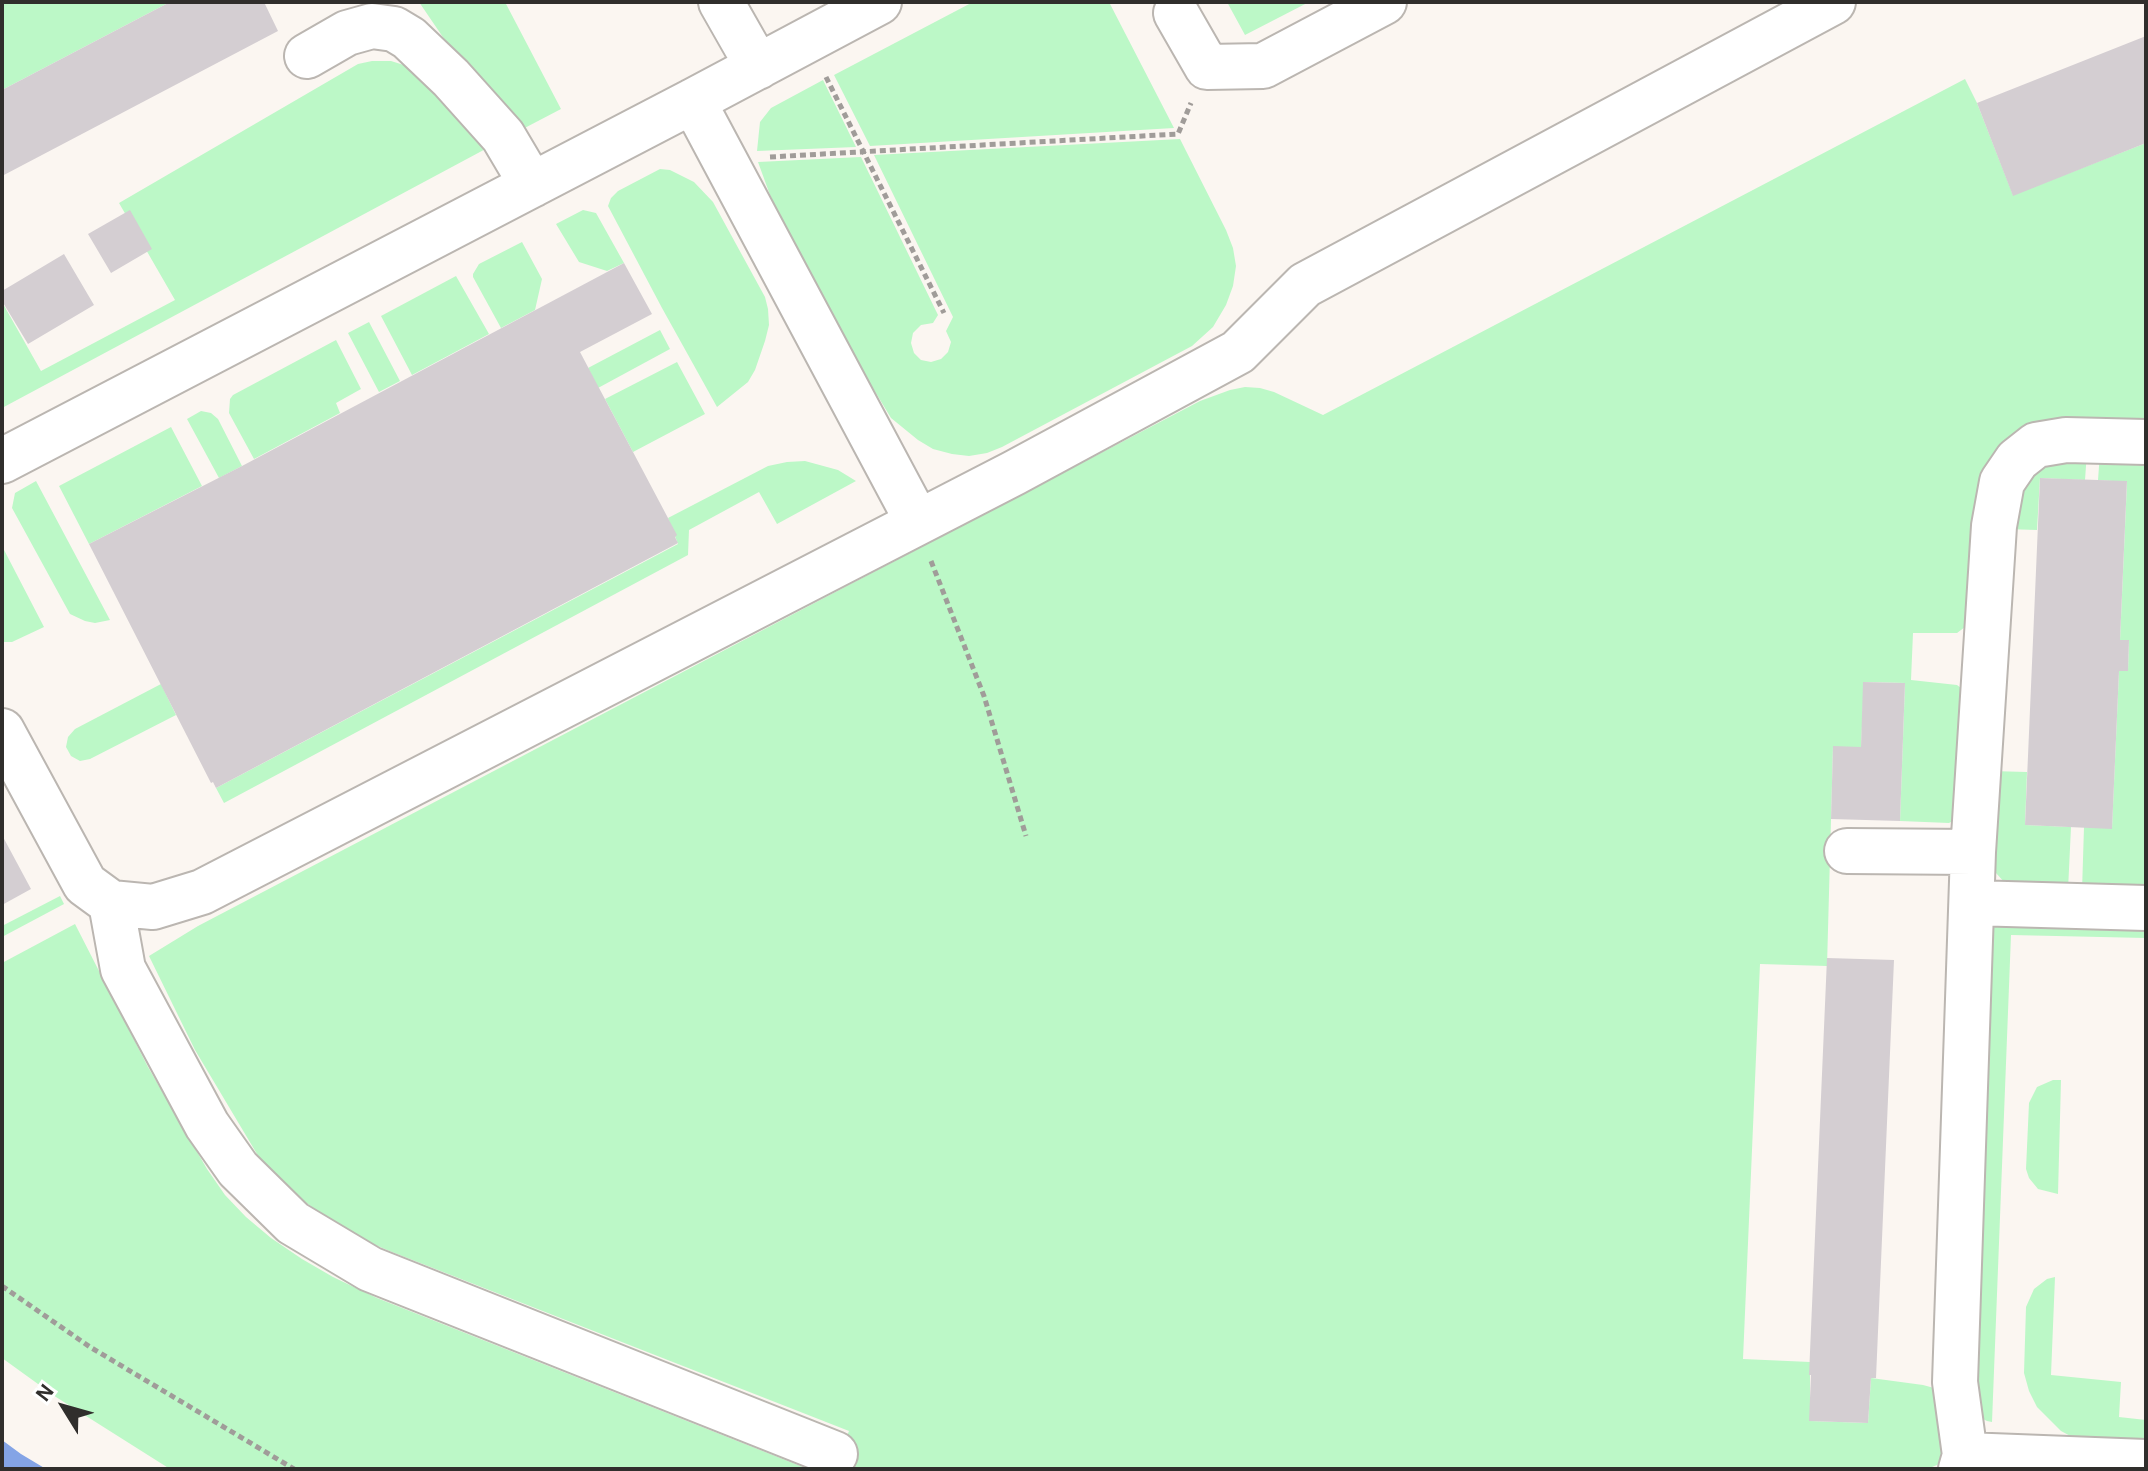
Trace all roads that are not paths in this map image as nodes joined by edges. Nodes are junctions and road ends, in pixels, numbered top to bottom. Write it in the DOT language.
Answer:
graph roads {
  1 [pos="721,2"];
  2 [pos="879,2"];
  3 [pos="1384,2"];
  4 [pos="1833,2"];
  5 [pos="1176,13"];
  6 [pos="307,56"];
  7 [pos="758,67"];
  8 [pos="693,101"];
  9 [pos="532,185"];
  10 [pos="2146,442"];
  11 [pos="2,461"];
  12 [pos="916,519"];
  13 [pos="2,731"];
  14 [pos="1847,851"];
  15 [pos="1973,852"];
  16 [pos="111,903"];
  17 [pos="1972,903"];
  18 [pos="2146,908"];
  19 [pos="835,1454"];
  20 [pos="1963,1462"];
  21 [pos="2146,1462"];
  1 -- 7 [label="lane"];
  2 -- 7 [label="lane"];
  3 -- 5 [label="lane"];
  4 -- 12 [label="lane"];
  6 -- 9 [label="lane"];
  7 -- 8 [label="lane"];
  8 -- 9 [label="lane"];
  8 -- 12 [label="lane"];
  9 -- 11 [label="lane"];
  10 -- 15 [label="lane"];
  12 -- 16 [label="lane"];
  13 -- 16 [label="lane"];
  14 -- 15 [label="lane"];
  15 -- 17 [label="lane"];
  16 -- 19 [label="lane"];
  17 -- 18 [label="lane"];
  17 -- 20 [label="lane"];
  20 -- 21 [label="lane"];
}
